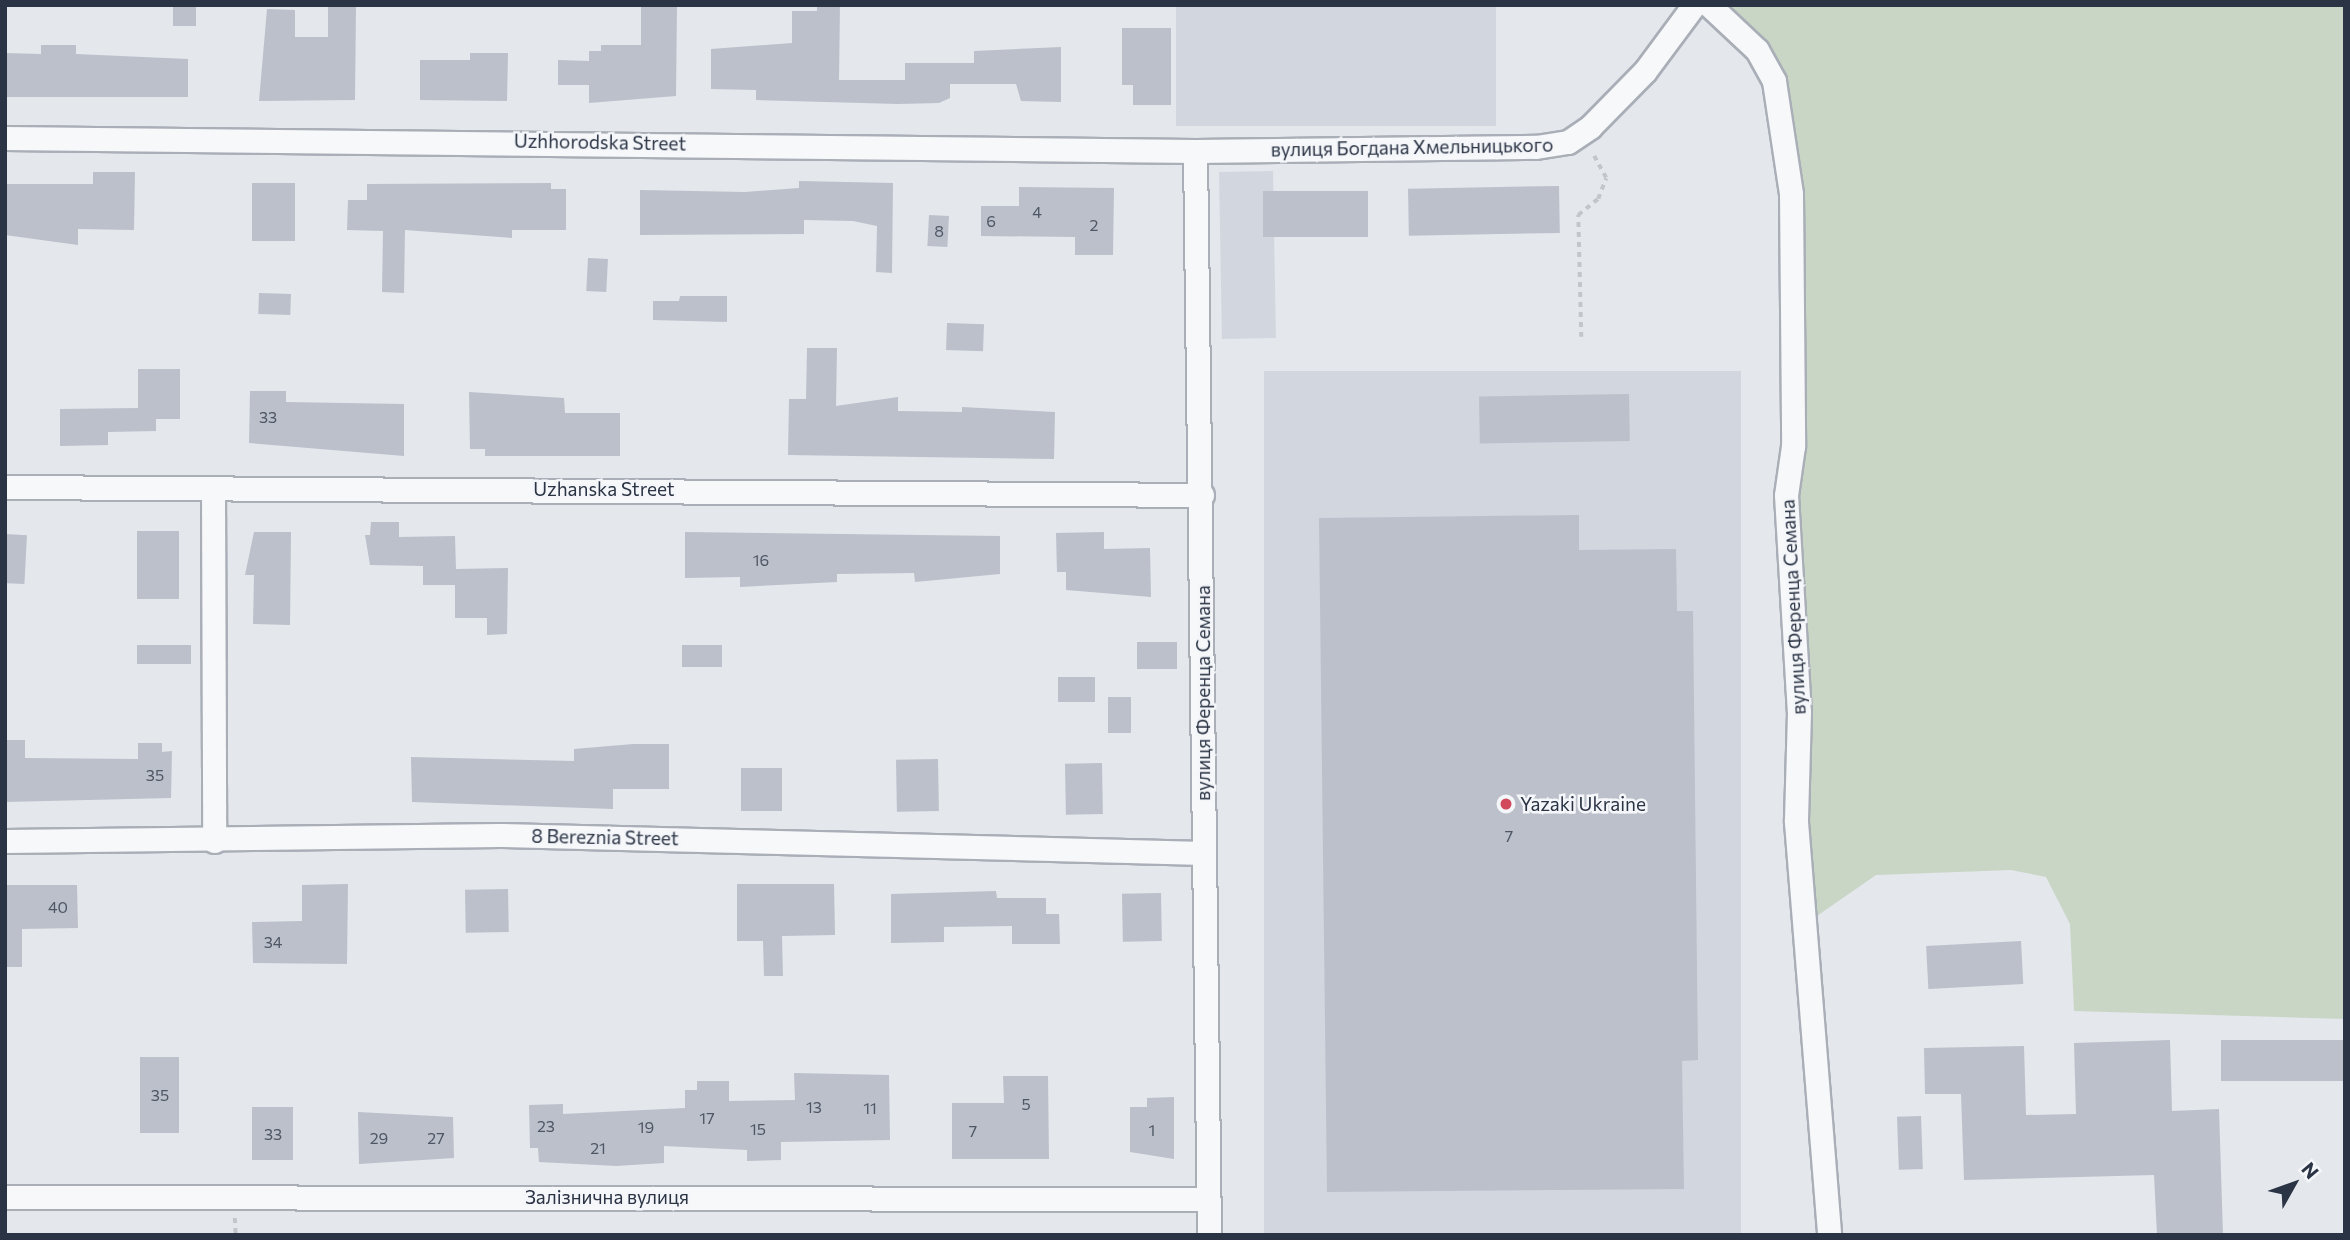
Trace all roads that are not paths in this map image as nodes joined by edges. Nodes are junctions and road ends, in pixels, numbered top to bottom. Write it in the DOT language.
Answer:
graph roads {
  1 [pos="1694,5"];
  2 [pos="1709,5"];
  3 [pos="5,138"];
  4 [pos="1195,151"];
  5 [pos="5,487"];
  6 [pos="213,488"];
  7 [pos="1202,495"];
  8 [pos="5,841"];
  9 [pos="214,841"];
  10 [pos="1204,853"];
  11 [pos="5,1197"];
  12 [pos="1208,1199"];
  13 [pos="1209,1235"];
  14 [pos="1829,1235"];
  1 -- 4 [label="street, вулиця Богдана Хмельницького"];
  2 -- 14 [label="street, вулиця Ференца Семана"];
  3 -- 4 [label="street, Uzhhorodska Street"];
  4 -- 7 [label="street, вулиця Ференца Семана"];
  5 -- 6 [label="street, Uzhanska Street"];
  6 -- 7 [label="street, Uzhanska Street"];
  6 -- 9 [label="street"];
  7 -- 10 [label="street, вулиця Ференца Семана"];
  8 -- 9 [label="street, 8 Bereznia Street"];
  9 -- 10 [label="street, 8 Bereznia Street"];
  10 -- 12 [label="street, вулиця Ференца Семана"];
  11 -- 12 [label="street, Залізнична вулиця"];
  12 -- 13 [label="street, вулиця Ференца Семана"];
}
